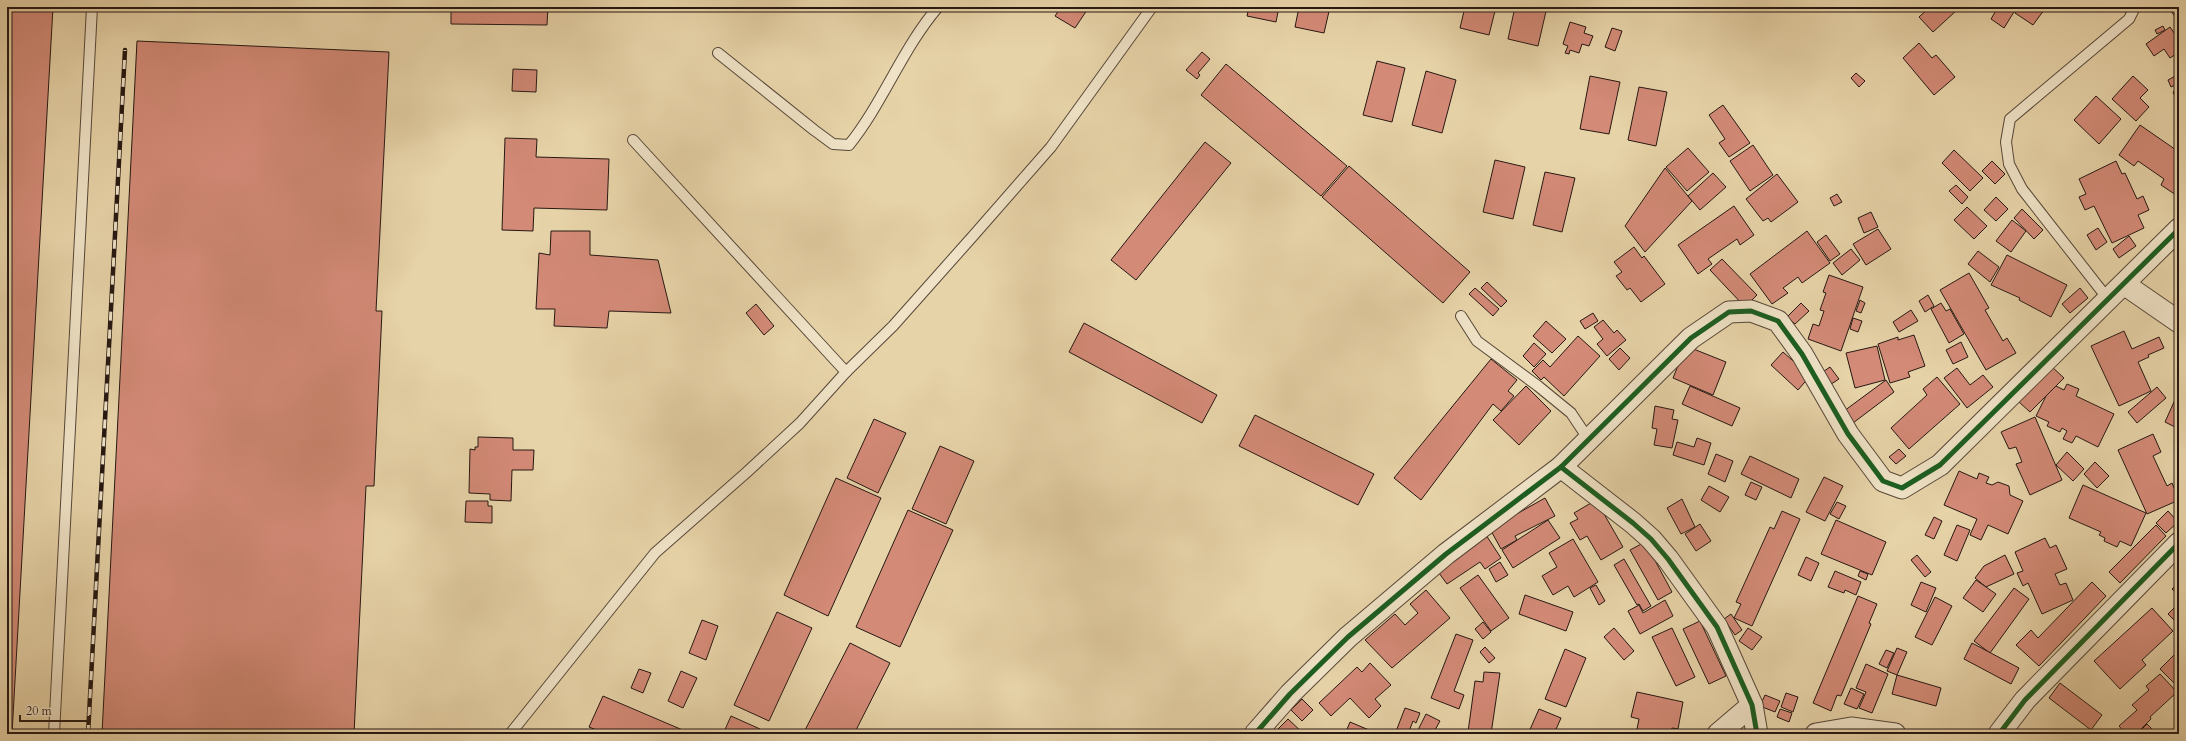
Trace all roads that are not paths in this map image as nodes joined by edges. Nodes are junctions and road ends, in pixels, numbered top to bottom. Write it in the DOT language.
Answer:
graph roads {
  1 [pos="92,7"];
  2 [pos="938,7"];
  3 [pos="1152,7"];
  4 [pos="2135,7"];
  5 [pos="718,53"];
  6 [pos="633,140"];
  7 [pos="2179,229"];
  8 [pos="2124,284"];
  9 [pos="2108,299"];
  10 [pos="1460,316"];
  11 [pos="2179,322"];
  12 [pos="846,372"];
  13 [pos="1589,440"];
  14 [pos="1561,467"];
  15 [pos="2179,543"];
  16 [pos="1752,705"];
  17 [pos="54,734"];
  18 [pos="510,734"];
  19 [pos="1255,734"];
  20 [pos="1718,734"];
  21 [pos="1757,734"];
  22 [pos="1816,734"];
  23 [pos="1895,734"];
  24 [pos="1999,734"];
  1 -- 17 [label="lane"];
  2 -- 5 [label="lane"];
  3 -- 12 [label="lane"];
  4 -- 9 [label="lane"];
  6 -- 12 [label="lane"];
  7 -- 8 [label="street"];
  8 -- 9 [label="street"];
  8 -- 11 [label="street"];
  9 -- 13 [label="street"];
  10 -- 13 [label="lane"];
  12 -- 18 [label="lane"];
  13 -- 14 [label="street"];
  14 -- 16 [label="street"];
  14 -- 19 [label="street"];
  15 -- 24 [label="street"];
  16 -- 20 [label="street"];
  16 -- 21 [label="street"];
  22 -- 23 [label="street"];
}
